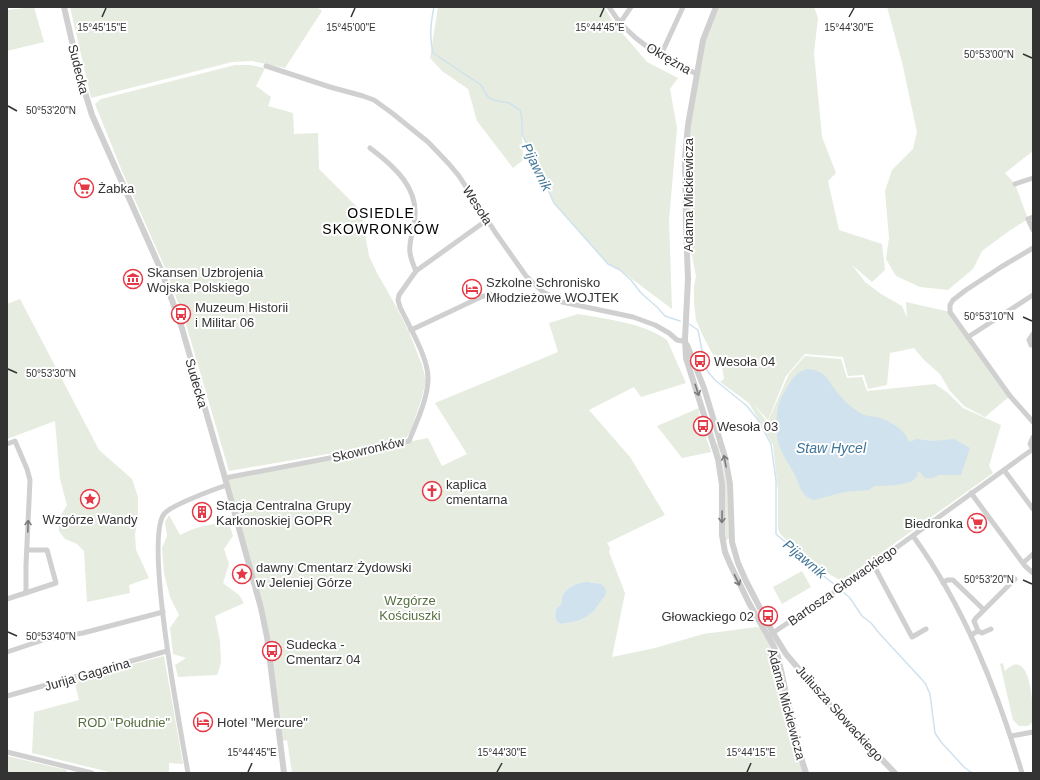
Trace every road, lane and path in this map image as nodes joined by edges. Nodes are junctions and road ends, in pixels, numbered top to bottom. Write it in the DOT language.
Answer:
graph roads {
  1 [pos="64,7"];
  2 [pos="608,7"];
  3 [pos="631,7"];
  4 [pos="683,7"];
  5 [pos="716,7"];
  6 [pos="620,24"];
  7 [pos="660,57"];
  8 [pos="266,66"];
  9 [pos="697,74"];
  10 [pos="370,148"];
  11 [pos="1033,178"];
  12 [pos="1015,184"];
  13 [pos="1031,218"];
  14 [pos="487,220"];
  15 [pos="1033,230"];
  16 [pos="1033,248"];
  17 [pos="416,271"];
  18 [pos="490,294"];
  19 [pos="1033,295"];
  20 [pos="411,330"];
  21 [pos="1033,334"];
  22 [pos="968,336"];
  23 [pos="685,339"];
  24 [pos="1031,345"];
  25 [pos="1033,422"];
  26 [pos="1033,437"];
  27 [pos="7,444"];
  28 [pos="1032,446"];
  29 [pos="1004,470"];
  30 [pos="225,478"];
  31 [pos="227,485"];
  32 [pos="971,493"];
  33 [pos="1033,509"];
  34 [pos="912,536"];
  35 [pos="27,550"];
  36 [pos="1033,554"];
  37 [pos="1023,563"];
  38 [pos="873,564"];
  39 [pos="1033,573"];
  40 [pos="1015,579"];
  41 [pos="943,583"];
  42 [pos="26,592"];
  43 [pos="7,599"];
  44 [pos="983,609"];
  45 [pos="163,612"];
  46 [pos="926,629"];
  47 [pos="991,629"];
  48 [pos="978,631"];
  49 [pos="770,634"];
  50 [pos="971,635"];
  51 [pos="168,651"];
  52 [pos="7,652"];
  53 [pos="786,654"];
  54 [pos="778,657"];
  55 [pos="7,696"];
  56 [pos="1033,732"];
  57 [pos="1011,736"];
  58 [pos="7,752"];
  59 [pos="92,773"];
  60 [pos="188,773"];
  61 [pos="284,773"];
  62 [pos="806,773"];
  63 [pos="895,773"];
  64 [pos="1022,773"];
  1 -- 30 [label="street, Sudecka"];
  2 -- 6 [label="street, Okrężna"];
  3 -- 6 [label="street"];
  4 -- 7 [label="street"];
  5 -- 9 [label="street, Adama Mickiewicza"];
  6 -- 7 [label="street, Okrężna"];
  7 -- 9 [label="street, Okrężna"];
  8 -- 14 [label="street, Wesoła"];
  9 -- 23 [label="street, Adama Mickiewicza"];
  10 -- 17 [label="street"];
  11 -- 12 [label="street"];
  13 -- 15 [label="street"];
  14 -- 17 [label="street, Skowronków"];
  14 -- 23 [label="street, Wesoła"];
  16 -- 22 [label="street"];
  17 -- 20 [label="street, Skowronków"];
  18 -- 20 [label="street"];
  19 -- 22 [label="street"];
  20 -- 30 [label="street, Skowronków"];
  21 -- 24 [label="street"];
  22 -- 25 [label="street"];
  23 -- 49 [label="street, Adama Mickiewicza"];
  26 -- 28 [label="street"];
  35 -- 27 [label="street, one-way"];
  28 -- 29 [label="street, Bartosza Głowackiego"];
  29 -- 32 [label="street, Bartosza Głowackiego"];
  29 -- 33 [label="street"];
  30 -- 31 [label="street, Sudecka"];
  31 -- 45 [label="street"];
  31 -- 61 [label="street, Sudecka"];
  32 -- 34 [label="street, Bartosza Głowackiego"];
  32 -- 37 [label="street"];
  34 -- 38 [label="street, Bartosza Głowackiego"];
  34 -- 41 [label="street"];
  35 -- 42 [label="street"];
  35 -- 42 [label="street"];
  36 -- 37 [label="street"];
  37 -- 39 [label="street"];
  38 -- 46 [label="street"];
  38 -- 49 [label="street, Bartosza Głowackiego"];
  40 -- 44 [label="street"];
  41 -- 44 [label="street"];
  41 -- 50 [label="street"];
  42 -- 43 [label="street"];
  44 -- 48 [label="street"];
  45 -- 51 [label="street"];
  45 -- 52 [label="street"];
  47 -- 48 [label="street"];
  48 -- 50 [label="street"];
  49 -- 53 [label="street, Juliusza Słowackiego"];
  49 -- 54 [label="street, Adama Mickiewicza"];
  50 -- 57 [label="street"];
  51 -- 55 [label="street, Jurija Gagarina"];
  51 -- 60 [label="street"];
  53 -- 54 [label="street"];
  53 -- 63 [label="street, Juliusza Słowackiego"];
  54 -- 62 [label="street, Adama Mickiewicza"];
  56 -- 57 [label="street"];
  57 -- 64 [label="street"];
  58 -- 59 [label="street"];
}
